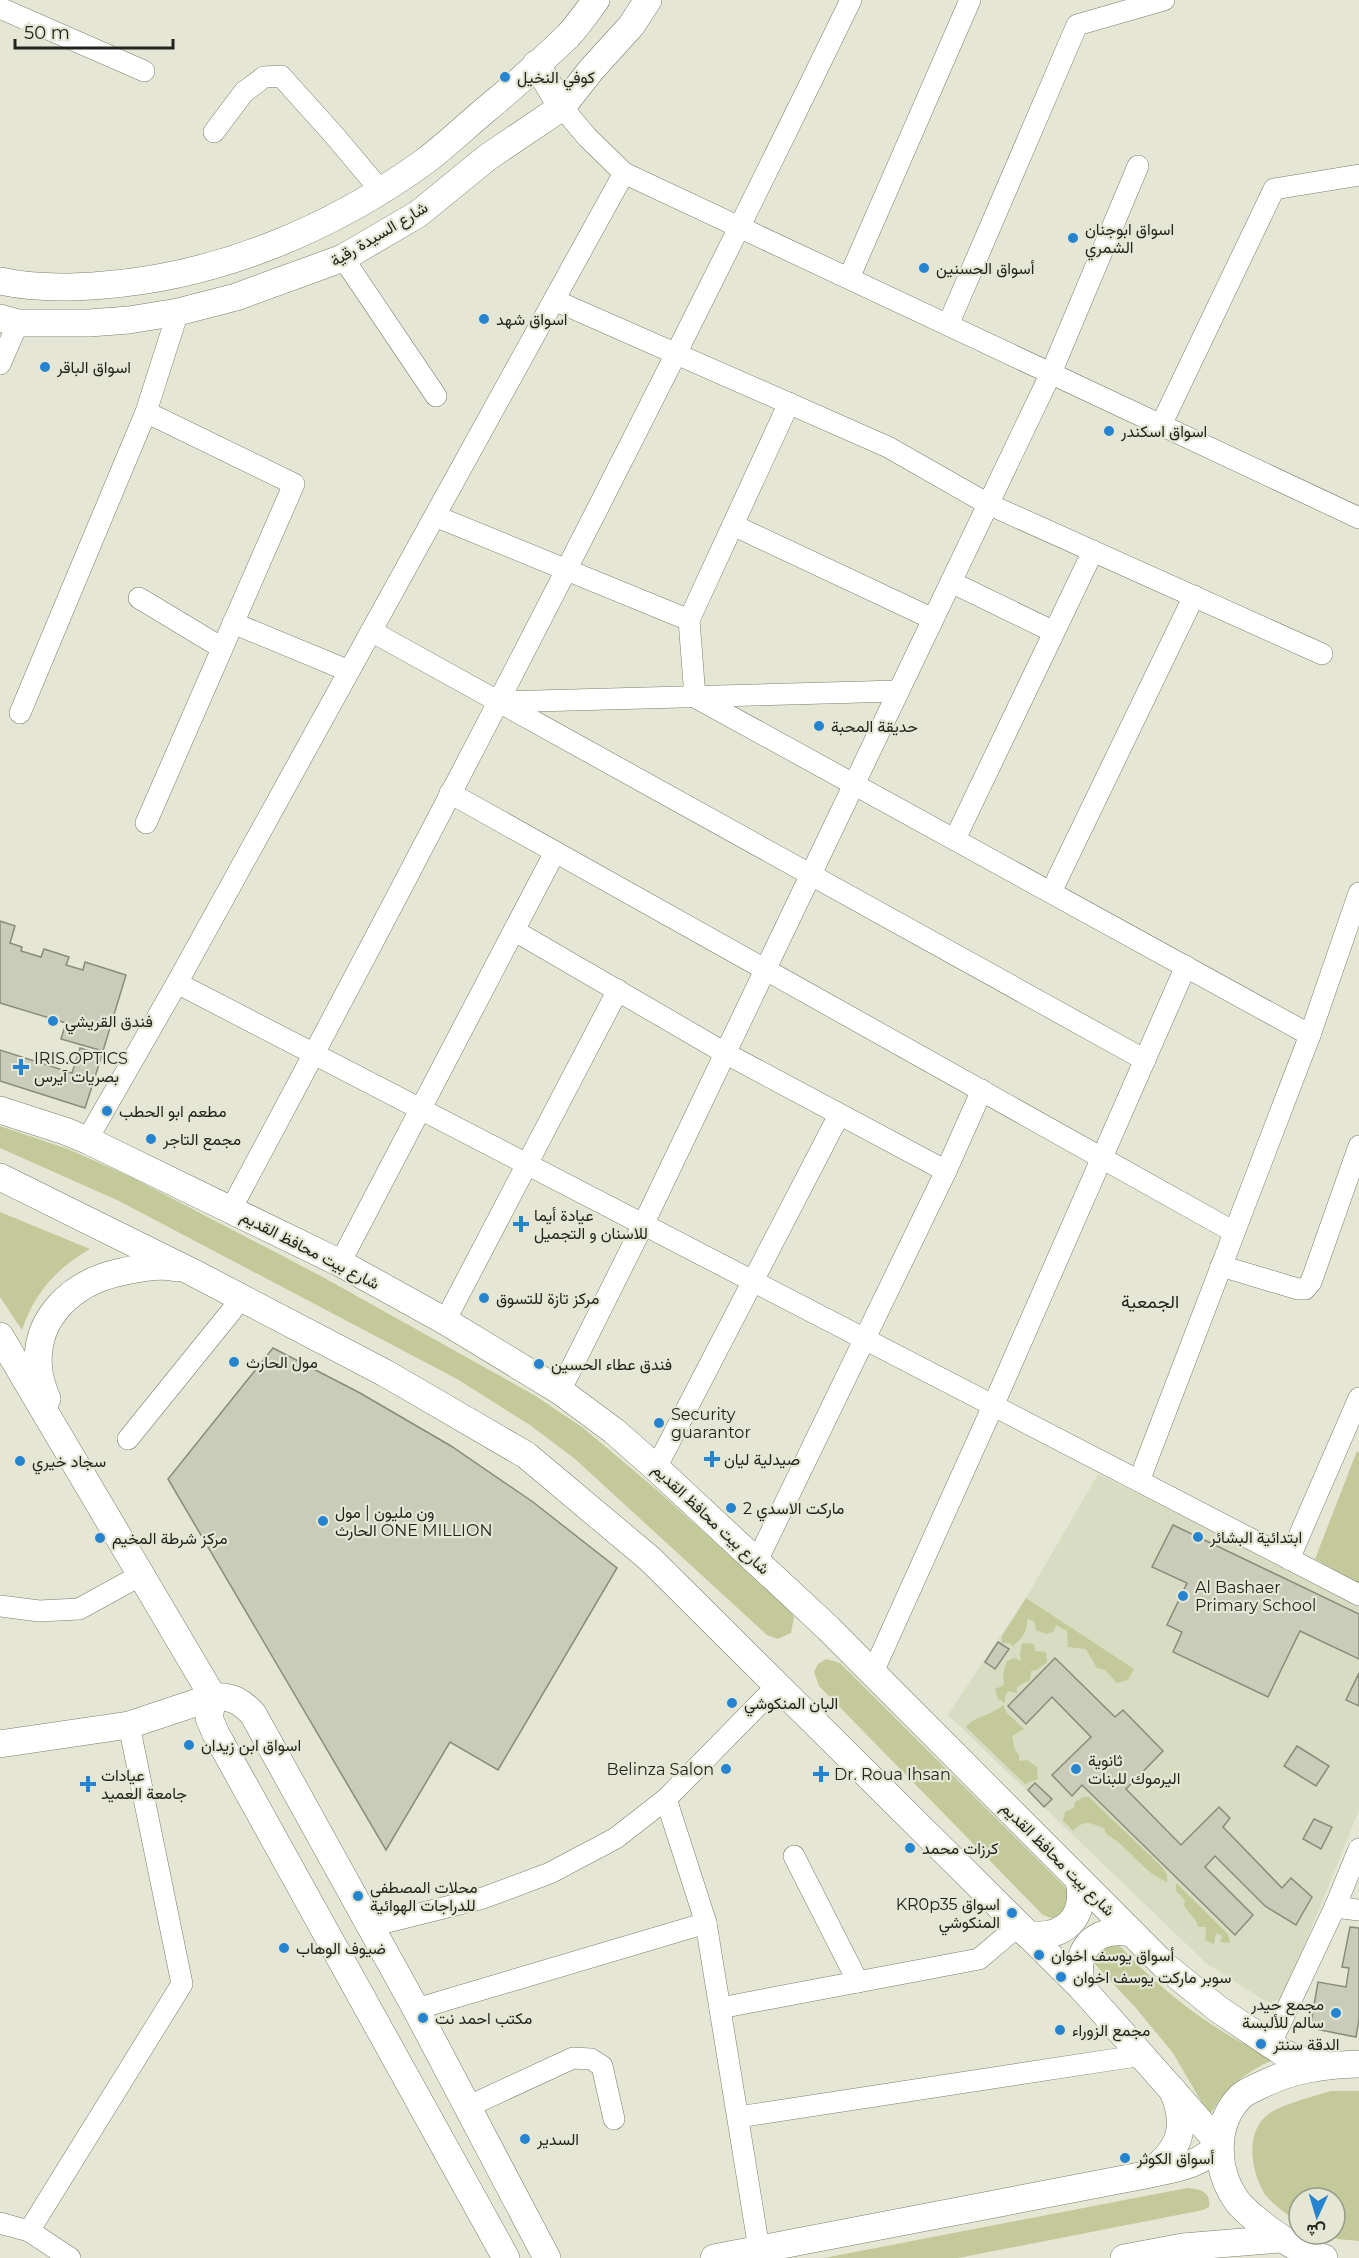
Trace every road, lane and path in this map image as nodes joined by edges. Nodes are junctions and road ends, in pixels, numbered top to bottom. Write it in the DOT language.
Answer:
graph roads {
  1 [pos="596,0"];
  2 [pos="648,0"];
  3 [pos="851,0"];
  4 [pos="969,0"];
  5 [pos="1164,0"];
  6 [pos="0,8"];
  7 [pos="536,64"];
  8 [pos="144,71"];
  9 [pos="562,107"];
  10 [pos="214,132"];
  11 [pos="1138,166"];
  12 [pos="624,173"];
  13 [pos="1359,175"];
  14 [pos="381,191"];
  15 [pos="741,226"];
  16 [pos="343,258"];
  17 [pos="849,278"];
  18 [pos="0,281"];
  19 [pos="554,300"];
  20 [pos="178,312"];
  21 [pos="9,321"];
  22 [pos="948,325"];
  23 [pos="676,353"];
  24 [pos="0,364"];
  25 [pos="1051,373"];
  26 [pos="436,396"];
  27 [pos="789,403"];
  28 [pos="146,412"];
  29 [pos="1161,425"];
  30 [pos="988,504"];
  31 [pos="435,516"];
  32 [pos="1359,518"];
  33 [pos="733,525"];
  34 [pos="1093,551"];
  35 [pos="566,569"];
  36 [pos="951,582"];
  37 [pos="1194,596"];
  38 [pos="139,598"];
  39 [pos="933,619"];
  40 [pos="689,620"];
  41 [pos="233,622"];
  42 [pos="371,632"];
  43 [pos="1054,632"];
  44 [pos="222,648"];
  45 [pos="1322,654"];
  46 [pos="349,671"];
  47 [pos="898,691"];
  48 [pos="695,697"];
  49 [pos="498,702"];
  50 [pos="20,713"];
  51 [pos="854,784"];
  52 [pos="450,793"];
  53 [pos="146,823"];
  54 [pos="955,839"];
  55 [pos="555,852"];
  56 [pos="810,875"];
  57 [pos="1051,892"];
  58 [pos="1359,893"];
  59 [pos="515,931"];
  60 [pos="1186,966"];
  61 [pos="765,969"];
  62 [pos="177,983"];
  63 [pos="618,990"];
  64 [pos="1310,1035"];
  65 [pos="725,1053"];
  66 [pos="314,1054"];
  67 [pos="1144,1060"];
  68 [pos="982,1090"];
  69 [pos="0,1110"];
  70 [pos="422,1110"];
  71 [pos="839,1115"];
  72 [pos="87,1140"];
  73 [pos="1359,1146"];
  74 [pos="1102,1158"];
  75 [pos="528,1165"];
  76 [pos="946,1171"];
  77 [pos="0,1177"];
  78 [pos="0,1184"];
  79 [pos="34,1195"];
  80 [pos="231,1209"];
  81 [pos="643,1225"];
  82 [pos="1234,1232"];
  83 [pos="340,1263"];
  84 [pos="1221,1266"];
  85 [pos="192,1272"];
  86 [pos="754,1282"];
  87 [pos="242,1298"];
  88 [pos="445,1321"];
  89 [pos="0,1336"];
  90 [pos="866,1340"];
  91 [pos="560,1391"];
  92 [pos="993,1406"];
  93 [pos="1356,1412"];
  94 [pos="128,1439"];
  95 [pos="61,1440"];
  96 [pos="656,1468"];
  97 [pos="1139,1481"];
  98 [pos="1289,1559"];
  99 [pos="757,1561"];
  100 [pos="141,1575"];
  101 [pos="1359,1595"];
  102 [pos="0,1606"];
  103 [pos="873,1672"];
  104 [pos="777,1686"];
  105 [pos="213,1697"];
  106 [pos="129,1725"];
  107 [pos="0,1744"];
  108 [pos="666,1799"];
  109 [pos="1359,1849"];
  110 [pos="794,1856"];
  111 [pos="1079,1881"];
  112 [pos="1335,1907"];
  113 [pos="1359,1910"];
  114 [pos="706,1923"];
  115 [pos="371,1926"];
  116 [pos="1023,1930"];
  117 [pos="1132,1932"];
  118 [pos="858,1982"];
  119 [pos="1083,1989"];
  120 [pos="416,2008"];
  121 [pos="720,2008"];
  122 [pos="1271,2043"];
  123 [pos="1143,2055"];
  124 [pos="1359,2064"];
  125 [pos="1324,2065"];
  126 [pos="1170,2085"];
  127 [pos="468,2107"];
  128 [pos="738,2117"];
  129 [pos="614,2119"];
  130 [pos="1220,2143"];
  131 [pos="1145,2175"];
  132 [pos="0,2223"];
  133 [pos="28,2231"];
  134 [pos="1280,2239"];
  135 [pos="759,2249"];
  136 [pos="70,2258"];
  137 [pos="506,2258"];
  138 [pos="546,2258"];
  139 [pos="714,2258"];
  140 [pos="1124,2258"];
  141 [pos="1324,2258"];
  1 -- 7 [label="main road"];
  2 -- 9 [label="main road, شارع السيدة رقية"];
  3 -- 15 [label="street"];
  4 -- 17 [label="street"];
  5 -- 22 [label="street"];
  6 -- 8 [label="street"];
  7 -- 9 [label="main road"];
  7 -- 14 [label="main road"];
  9 -- 12 [label="street"];
  9 -- 16 [label="main road, شارع السيدة رقية"];
  10 -- 14 [label="street"];
  11 -- 25 [label="street"];
  12 -- 15 [label="street"];
  12 -- 19 [label="street"];
  13 -- 29 [label="street"];
  14 -- 18 [label="main road"];
  15 -- 17 [label="street"];
  15 -- 23 [label="street"];
  16 -- 20 [label="main road, شارع السيدة رقية"];
  16 -- 26 [label="street"];
  17 -- 22 [label="street"];
  19 -- 23 [label="street"];
  19 -- 31 [label="street"];
  20 -- 21 [label="main road, شارع السيدة رقية"];
  20 -- 28 [label="street"];
  21 -- 24 [label="street"];
  22 -- 25 [label="street"];
  23 -- 27 [label="street"];
  23 -- 35 [label="street"];
  25 -- 29 [label="street"];
  25 -- 30 [label="street"];
  27 -- 30 [label="street"];
  27 -- 33 [label="street"];
  28 -- 41 [label="street"];
  28 -- 50 [label="street"];
  29 -- 32 [label="street"];
  30 -- 34 [label="street"];
  30 -- 36 [label="street"];
  31 -- 35 [label="street"];
  31 -- 42 [label="street"];
  33 -- 39 [label="street"];
  33 -- 40 [label="street"];
  34 -- 37 [label="street"];
  34 -- 43 [label="street"];
  35 -- 40 [label="street"];
  35 -- 49 [label="street"];
  36 -- 39 [label="street"];
  36 -- 43 [label="street"];
  37 -- 45 [label="street"];
  37 -- 57 [label="street"];
  38 -- 44 [label="street"];
  39 -- 47 [label="street"];
  40 -- 48 [label="street"];
  41 -- 44 [label="street"];
  41 -- 46 [label="street"];
  42 -- 46 [label="street"];
  42 -- 49 [label="street"];
  43 -- 54 [label="street"];
  44 -- 53 [label="street"];
  46 -- 62 [label="street"];
  47 -- 48 [label="street"];
  47 -- 51 [label="street"];
  48 -- 49 [label="street"];
  48 -- 51 [label="street"];
  49 -- 52 [label="street"];
  49 -- 56 [label="street"];
  51 -- 54 [label="street"];
  51 -- 56 [label="street"];
  52 -- 55 [label="street"];
  52 -- 66 [label="street"];
  54 -- 57 [label="street"];
  55 -- 59 [label="street"];
  55 -- 61 [label="street"];
  56 -- 61 [label="street"];
  56 -- 67 [label="street"];
  57 -- 60 [label="street"];
  58 -- 64 [label="street"];
  59 -- 63 [label="street"];
  59 -- 70 [label="street"];
  60 -- 64 [label="street"];
  60 -- 67 [label="street"];
  61 -- 65 [label="street"];
  61 -- 68 [label="street"];
  62 -- 66 [label="street"];
  62 -- 72 [label="street"];
  63 -- 65 [label="street"];
  63 -- 75 [label="street"];
  64 -- 82 [label="street"];
  65 -- 71 [label="street"];
  65 -- 81 [label="street"];
  66 -- 70 [label="street"];
  66 -- 80 [label="street"];
  67 -- 74 [label="street"];
  68 -- 74 [label="street"];
  68 -- 76 [label="street"];
  69 -- 72 [label="main road, شارع بيت محافظ القديم"];
  70 -- 75 [label="street"];
  70 -- 83 [label="street"];
  71 -- 76 [label="street"];
  71 -- 86 [label="street"];
  72 -- 80 [label="main road, شارع بيت محافظ القديم"];
  73 -- 84 [label="street"];
  74 -- 82 [label="street"];
  74 -- 92 [label="street"];
  75 -- 81 [label="street"];
  75 -- 88 [label="street"];
  76 -- 90 [label="street"];
  77 -- 79 [label="main road"];
  78 -- 79 [label="main road"];
  79 -- 85 [label="main road"];
  80 -- 83 [label="main road, شارع بيت محافظ القديم"];
  81 -- 86 [label="street"];
  81 -- 91 [label="street"];
  82 -- 84 [label="street"];
  83 -- 88 [label="main road, شارع بيت محافظ القديم"];
  84 -- 97 [label="street"];
  85 -- 87 [label="main road"];
  85 -- 95 [label="main road"];
  86 -- 90 [label="street"];
  86 -- 96 [label="street"];
  87 -- 94 [label="street"];
  87 -- 104 [label="main road"];
  88 -- 91 [label="main road, شارع بيت محافظ القديم"];
  89 -- 95 [label="main road"];
  90 -- 92 [label="street"];
  90 -- 99 [label="street"];
  91 -- 96 [label="main road, شارع بيت محافظ القديم"];
  92 -- 97 [label="street"];
  92 -- 103 [label="street"];
  93 -- 98 [label="street"];
  95 -- 100 [label="main road"];
  96 -- 99 [label="main road, شارع بيت محافظ القديم"];
  97 -- 98 [label="street"];
  98 -- 101 [label="street"];
  99 -- 103 [label="main road, شارع بيت محافظ القديم"];
  100 -- 102 [label="street"];
  100 -- 105 [label="main road"];
  103 -- 111 [label="main road, شارع بيت محافظ القديم"];
  104 -- 108 [label="street"];
  104 -- 116 [label="main road"];
  105 -- 106 [label="main road"];
  105 -- 115 [label="main road"];
  105 -- 137 [label="main road"];
  106 -- 107 [label="main road"];
  106 -- 133 [label="street"];
  108 -- 114 [label="street"];
  108 -- 115 [label="street"];
  109 -- 112 [label="street"];
  110 -- 118 [label="street"];
  111 -- 116 [label="main road"];
  111 -- 117 [label="main road, شارع بيت محافظ القديم"];
  112 -- 113 [label="street"];
  112 -- 122 [label="street"];
  114 -- 120 [label="street"];
  114 -- 121 [label="street"];
  115 -- 120 [label="main road"];
  116 -- 118 [label="street"];
  116 -- 119 [label="main road"];
  117 -- 119 [label="main road"];
  117 -- 122 [label="main road, شارع بيت محافظ القديم"];
  118 -- 121 [label="street"];
  119 -- 123 [label="main road"];
  120 -- 127 [label="main road"];
  121 -- 128 [label="street"];
  122 -- 125 [label="main road, شارع بيت محافظ القديم"];
  123 -- 126 [label="main road"];
  123 -- 128 [label="street"];
  124 -- 125 [label="main road"];
  125 -- 130 [label="main road"];
  126 -- 130 [label="main road"];
  126 -- 131 [label="main road"];
  127 -- 129 [label="street"];
  127 -- 138 [label="main road"];
  128 -- 135 [label="street"];
  130 -- 131 [label="main road"];
  130 -- 134 [label="main road"];
  131 -- 135 [label="main road"];
  132 -- 133 [label="street"];
  133 -- 136 [label="street"];
  134 -- 140 [label="main road"];
  134 -- 141 [label="main road"];
  135 -- 139 [label="main road"];
}
